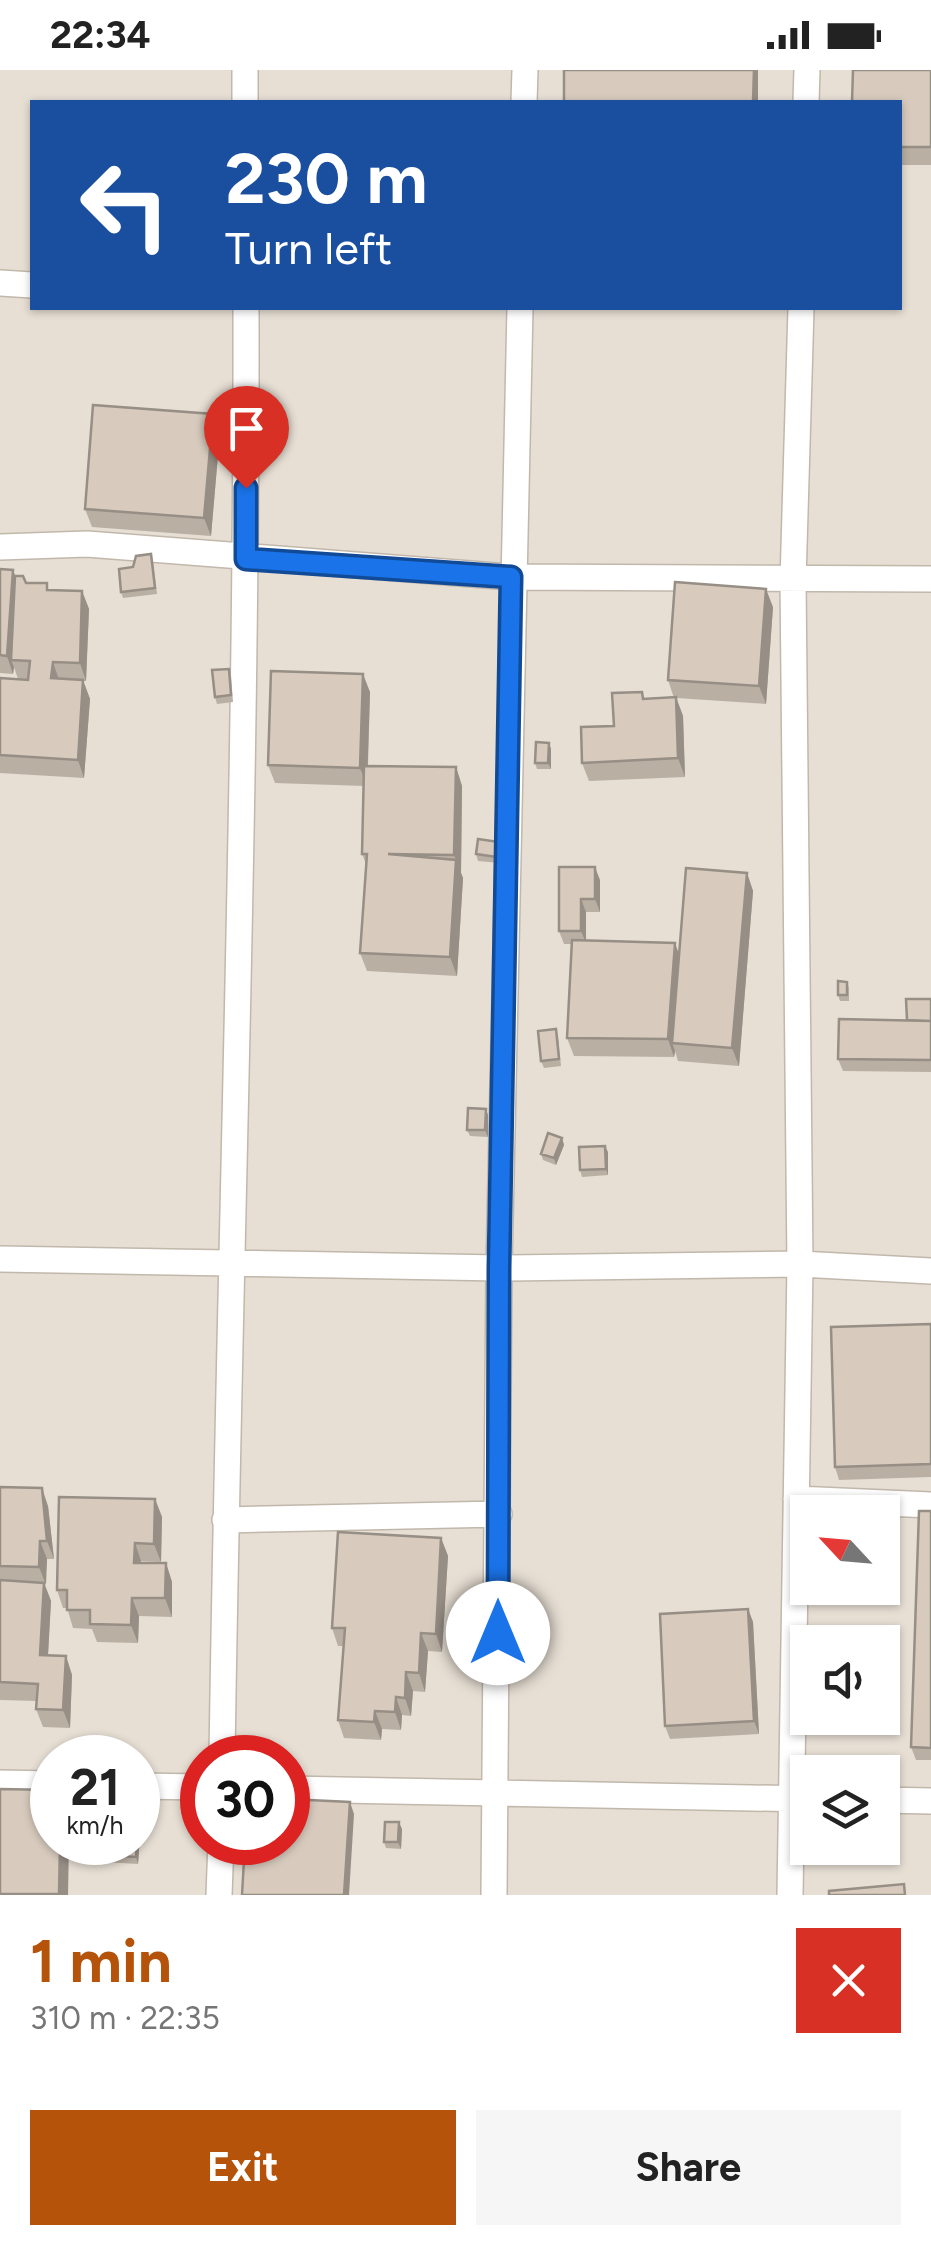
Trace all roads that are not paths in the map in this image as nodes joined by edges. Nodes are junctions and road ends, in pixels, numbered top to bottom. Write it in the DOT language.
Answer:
graph roads {
  1 [pos="245,70"];
  2 [pos="525,70"];
  3 [pos="808,70"];
  4 [pos="246,100"];
  5 [pos="524,100"];
  6 [pos="806,100"];
  7 [pos="0,283"];
  8 [pos="30,284"];
  9 [pos="246,310"];
  10 [pos="520,310"];
  11 [pos="800,310"];
  12 [pos="0,547"];
  13 [pos="246,559"];
  14 [pos="511,577"];
  15 [pos="931,579"];
  16 [pos="792,581"];
  17 [pos="0,1259"];
  18 [pos="228,1263"];
  19 [pos="800,1264"];
  20 [pos="499,1268"];
  21 [pos="931,1271"];
  22 [pos="796,1495"];
  23 [pos="900,1504"];
  24 [pos="931,1505"];
  25 [pos="499,1514"];
  26 [pos="226,1520"];
  27 [pos="797,1605"];
  28 [pos="222,1735"];
  29 [pos="799,1755"];
  30 [pos="0,1783"];
  31 [pos="30,1784"];
  32 [pos="310,1789"];
  33 [pos="498,1793"];
  34 [pos="790,1799"];
  35 [pos="900,1800"];
  36 [pos="931,1801"];
  37 [pos="220,1865"];
  38 [pos="793,1865"];
  39 [pos="219,1895"];
  40 [pos="494,1895"];
  41 [pos="790,1895"];
  1 -- 4 [label="street"];
  2 -- 5 [label="street"];
  3 -- 6 [label="street"];
  7 -- 8 [label="street"];
  9 -- 13 [label="street"];
  10 -- 14 [label="street"];
  11 -- 16 [label="street"];
  12 -- 13 [label="street"];
  13 -- 14 [label="street"];
  13 -- 18 [label="street"];
  14 -- 16 [label="street"];
  14 -- 20 [label="street"];
  15 -- 16 [label="street"];
  16 -- 19 [label="street"];
  17 -- 18 [label="street"];
  18 -- 20 [label="street"];
  18 -- 26 [label="street"];
  19 -- 20 [label="street"];
  19 -- 21 [label="street"];
  19 -- 22 [label="street"];
  20 -- 25 [label="street"];
  23 -- 24 [label="street"];
  25 -- 26 [label="street"];
  25 -- 33 [label="street"];
  26 -- 28 [label="street"];
  27 -- 29 [label="street"];
  30 -- 31 [label="street"];
  32 -- 33 [label="street"];
  33 -- 34 [label="street"];
  33 -- 40 [label="street"];
  35 -- 36 [label="street"];
  37 -- 39 [label="street"];
  38 -- 41 [label="street"];
}
